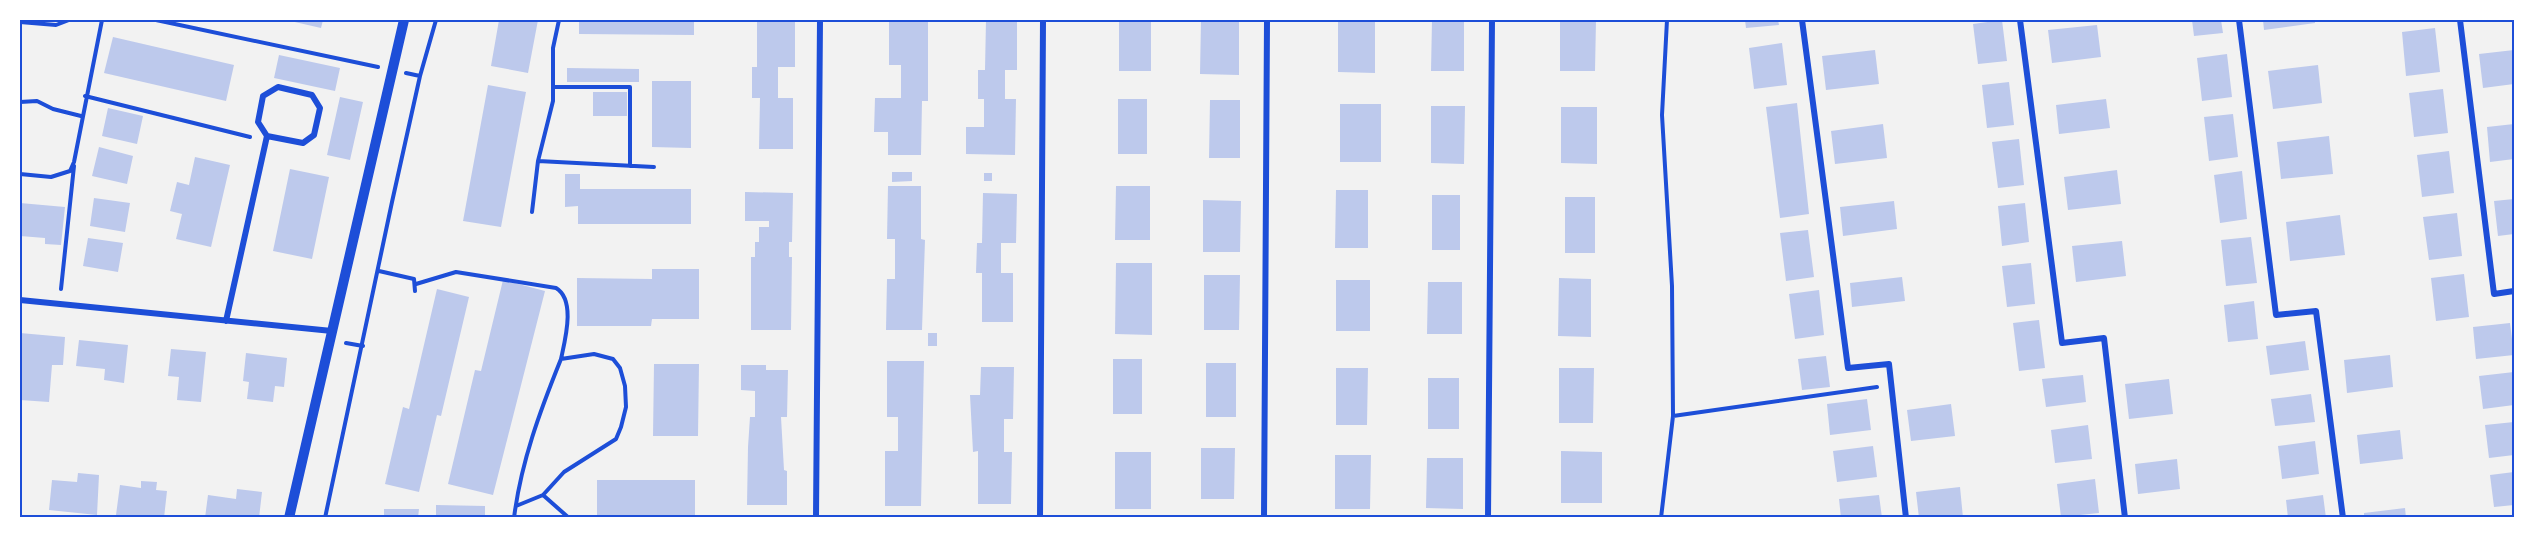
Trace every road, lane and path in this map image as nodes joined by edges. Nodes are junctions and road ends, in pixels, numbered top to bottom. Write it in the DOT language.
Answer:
graph roads {
  1 [pos="69,20"];
  2 [pos="102,20"];
  3 [pos="156,20"];
  4 [pos="404,20"];
  5 [pos="436,20"];
  6 [pos="559,20"];
  7 [pos="820,20"];
  8 [pos="1043,20"];
  9 [pos="1267,20"];
  10 [pos="1492,20"];
  11 [pos="1667,20"];
  12 [pos="1802,20"];
  13 [pos="2020,20"];
  14 [pos="2239,20"];
  15 [pos="2460,20"];
  16 [pos="20,22"];
  17 [pos="393,70"];
  18 [pos="420,76"];
  19 [pos="554,87"];
  20 [pos="85,96"];
  21 [pos="20,102"];
  22 [pos="82,117"];
  23 [pos="266,138"];
  24 [pos="538,161"];
  25 [pos="74,162"];
  26 [pos="630,166"];
  27 [pos="654,167"];
  28 [pos="20,174"];
  29 [pos="532,212"];
  30 [pos="379,271"];
  31 [pos="416,284"];
  32 [pos="415,291"];
  33 [pos="2514,291"];
  34 [pos="20,300"];
  35 [pos="59,304"];
  36 [pos="226,321"];
  37 [pos="332,331"];
  38 [pos="561,359"];
  39 [pos="1891,386"];
  40 [pos="1673,417"];
  41 [pos="543,495"];
  42 [pos="516,506"];
  43 [pos="289,518"];
  44 [pos="325,518"];
  45 [pos="514,518"];
  46 [pos="569,518"];
  47 [pos="816,518"];
  48 [pos="1040,518"];
  49 [pos="1264,518"];
  50 [pos="1488,518"];
  51 [pos="1661,518"];
  52 [pos="1906,518"];
  53 [pos="2125,518"];
  54 [pos="2343,518"];
  1 -- 16 [label="path"];
  2 -- 20 [label="path"];
  3 -- 17 [label="path"];
  4 -- 17 [label="street"];
  5 -- 18 [label="path"];
  6 -- 19 [label="path"];
  7 -- 47 [label="street"];
  8 -- 48 [label="street"];
  9 -- 49 [label="street"];
  10 -- 50 [label="street"];
  11 -- 40 [label="path"];
  12 -- 39 [label="street"];
  13 -- 53 [label="street"];
  14 -- 54 [label="street"];
  15 -- 33 [label="street"];
  17 -- 18 [label="path"];
  17 -- 37 [label="street"];
  18 -- 30 [label="path"];
  19 -- 24 [label="path"];
  19 -- 26 [label="path"];
  20 -- 22 [label="path"];
  20 -- 23 [label="path"];
  21 -- 22 [label="path"];
  22 -- 25 [label="path"];
  23 -- 23 [label="street"];
  23 -- 36 [label="street"];
  24 -- 26 [label="path"];
  24 -- 29 [label="path"];
  25 -- 28 [label="path"];
  25 -- 35 [label="path"];
  26 -- 27 [label="path"];
  30 -- 31 [label="path"];
  30 -- 44 [label="path"];
  31 -- 32 [label="path"];
  31 -- 38 [label="path"];
  34 -- 35 [label="street"];
  35 -- 36 [label="street"];
  36 -- 37 [label="street"];
  37 -- 43 [label="street"];
  38 -- 41 [label="path"];
  38 -- 42 [label="path"];
  39 -- 40 [label="path"];
  39 -- 52 [label="street"];
  40 -- 51 [label="path"];
  41 -- 42 [label="path"];
  41 -- 46 [label="path"];
  42 -- 45 [label="path"];
}
